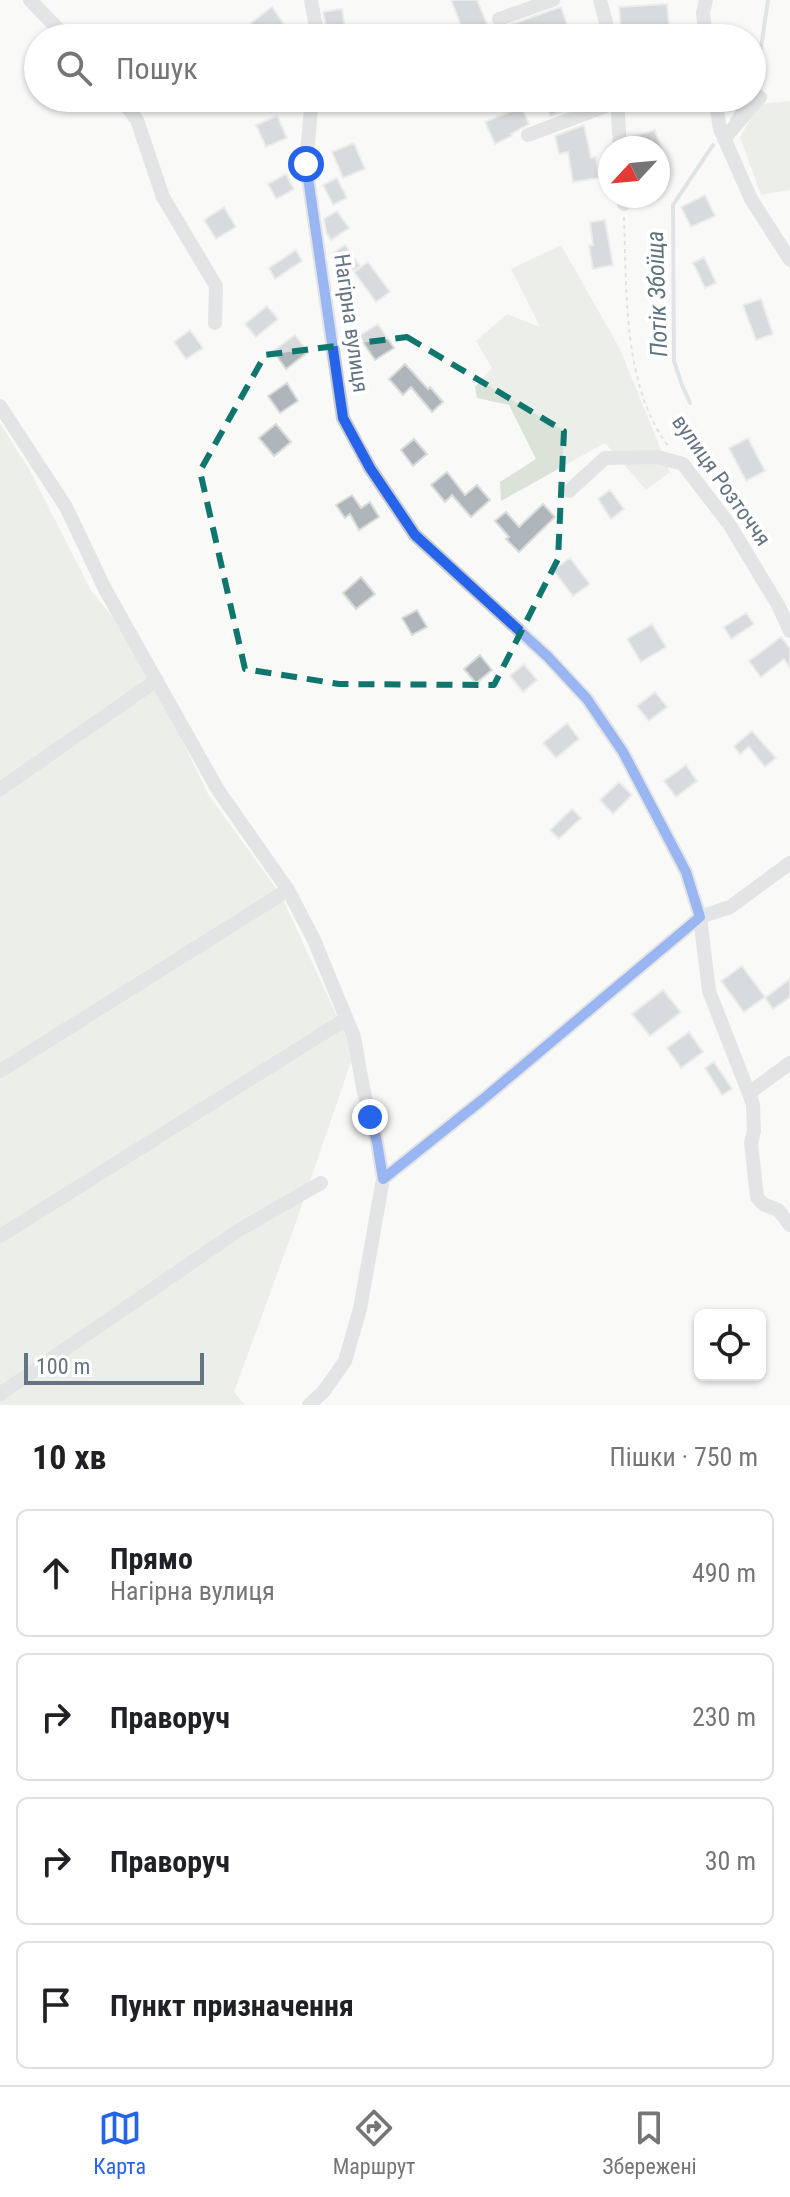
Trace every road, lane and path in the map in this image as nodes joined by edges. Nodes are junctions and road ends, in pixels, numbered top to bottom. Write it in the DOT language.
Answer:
graph roads {
  1 [pos="30,0"];
  2 [pos="311,0"];
  3 [pos="553,0"];
  4 [pos="600,0"];
  5 [pos="706,0"];
  6 [pos="499,19"];
  7 [pos="53,24"];
  8 [pos="315,24"];
  9 [pos="606,24"];
  10 [pos="704,24"];
  11 [pos="131,112"];
  12 [pos="311,112"];
  13 [pos="586,112"];
  14 [pos="618,112"];
  15 [pos="717,112"];
  16 [pos="747,112"];
  17 [pos="528,135"];
  18 [pos="619,136"];
  19 [pos="724,139"];
  20 [pos="624,208"];
  21 [pos="790,260"];
  22 [pos="215,323"];
  23 [pos="0,406"];
  24 [pos="683,464"];
  25 [pos="569,491"];
  26 [pos="784,602"];
  27 [pos="790,631"];
  28 [pos="157,680"];
  29 [pos="0,789"];
  30 [pos="790,863"];
  31 [pos="288,890"];
  32 [pos="700,917"];
  33 [pos="346,1019"];
  34 [pos="790,1063"];
  35 [pos="0,1071"];
  36 [pos="749,1093"];
  37 [pos="383,1179"];
  38 [pos="321,1183"];
  39 [pos="790,1225"];
  40 [pos="0,1236"];
  41 [pos="0,1394"];
  42 [pos="309,1405"];
  1 -- 7 [label="street"];
  2 -- 8 [label="street"];
  3 -- 6 [label="street"];
  4 -- 9 [label="street"];
  5 -- 10 [label="street"];
  11 -- 22 [label="street"];
  12 -- 32 [label="street, Нагірна вулиця"];
  13 -- 17 [label="street"];
  14 -- 18 [label="street"];
  15 -- 19 [label="street"];
  16 -- 19 [label="street"];
  19 -- 21 [label="street"];
  20 -- 24 [label="path, вулиця Розточчя"];
  23 -- 28 [label="street"];
  24 -- 25 [label="street"];
  24 -- 26 [label="street, вулиця Розточчя"];
  26 -- 27 [label="street, вулиця Розточчя"];
  28 -- 29 [label="street"];
  28 -- 31 [label="street"];
  30 -- 32 [label="street"];
  31 -- 33 [label="street"];
  31 -- 35 [label="street"];
  32 -- 36 [label="street, Нагірна вулиця"];
  32 -- 37 [label="street"];
  33 -- 37 [label="street"];
  33 -- 40 [label="street"];
  34 -- 36 [label="street"];
  36 -- 39 [label="street, Нагірна вулиця"];
  37 -- 42 [label="street"];
  38 -- 41 [label="street"];
}
